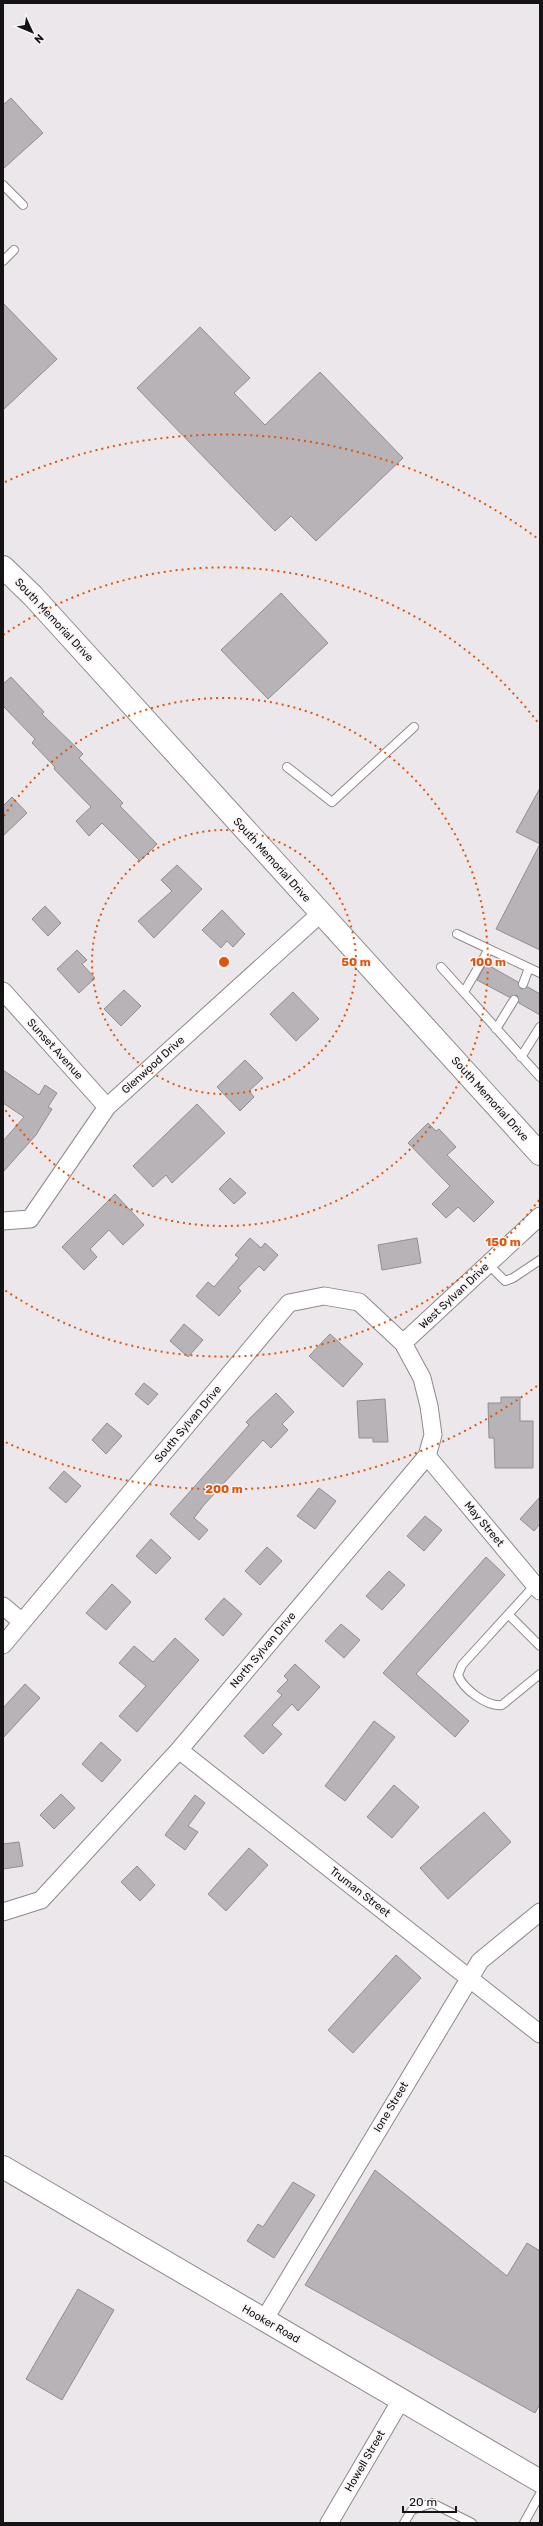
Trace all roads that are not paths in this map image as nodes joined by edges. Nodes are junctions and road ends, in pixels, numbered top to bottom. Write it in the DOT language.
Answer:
graph roads {
  1 [pos="3,185"];
  2 [pos="23,204"];
  3 [pos="14,250"];
  4 [pos="3,261"];
  5 [pos="3,567"];
  6 [pos="414,727"];
  7 [pos="288,767"];
  8 [pos="321,913"];
  9 [pos="457,934"];
  10 [pos="489,949"];
  11 [pos="440,967"];
  12 [pos="529,968"];
  13 [pos="540,973"];
  14 [pos="523,984"];
  15 [pos="3,991"];
  16 [pos="464,992"];
  17 [pos="514,1000"];
  18 [pos="540,1026"];
  19 [pos="496,1029"];
  20 [pos="521,1057"];
  21 [pos="540,1077"];
  22 [pos="107,1106"];
  23 [pos="540,1154"];
  24 [pos="540,1216"];
  25 [pos="3,1221"];
  26 [pos="540,1260"];
  27 [pos="488,1264"];
  28 [pos="402,1343"];
  29 [pos="427,1456"];
  30 [pos="538,1588"];
  31 [pos="3,1606"];
  32 [pos="509,1615"];
  33 [pos="22,1622"];
  34 [pos="3,1645"];
  35 [pos="540,1646"];
  36 [pos="540,1674"];
  37 [pos="179,1750"];
  38 [pos="3,1912"];
  39 [pos="540,1912"];
  40 [pos="469,1978"];
  41 [pos="540,2034"];
  42 [pos="3,2167"];
  43 [pos="264,2320"];
  44 [pos="401,2400"];
  45 [pos="540,2481"];
  46 [pos="540,2494"];
  47 [pos="329,2523"];
  48 [pos="404,2523"];
  49 [pos="472,2523"];
  50 [pos="524,2523"];
  1 -- 2 [label="lane"];
  3 -- 4 [label="lane"];
  5 -- 8 [label="main road, South Memorial Drive"];
  6 -- 7 [label="lane"];
  8 -- 22 [label="street, Glenwood Drive"];
  8 -- 23 [label="main road, South Memorial Drive"];
  9 -- 10 [label="lane"];
  10 -- 12 [label="lane"];
  10 -- 16 [label="lane"];
  11 -- 16 [label="lane"];
  12 -- 13 [label="lane"];
  12 -- 14 [label="lane"];
  15 -- 22 [label="street, Sunset Avenue"];
  16 -- 19 [label="lane"];
  17 -- 19 [label="lane"];
  18 -- 20 [label="lane"];
  19 -- 20 [label="lane"];
  20 -- 21 [label="lane"];
  22 -- 25 [label="street, Glenwood Drive"];
  24 -- 27 [label="street, West Sylvan Drive"];
  26 -- 27 [label="lane"];
  27 -- 28 [label="street, West Sylvan Drive"];
  28 -- 29 [label="street, North Sylvan Drive"];
  28 -- 33 [label="street, South Sylvan Drive"];
  29 -- 30 [label="street, May Street"];
  29 -- 37 [label="street, North Sylvan Drive"];
  30 -- 32 [label="lane"];
  31 -- 33 [label="street"];
  32 -- 35 [label="lane"];
  32 -- 36 [label="lane"];
  33 -- 34 [label="street, South Sylvan Drive"];
  37 -- 38 [label="street, North Sylvan Drive"];
  37 -- 40 [label="street, Truman Street"];
  39 -- 40 [label="street, Ione Street"];
  40 -- 41 [label="street, Truman Street"];
  40 -- 43 [label="street, Ione Street"];
  42 -- 43 [label="main road, Hooker Road"];
  43 -- 44 [label="main road, Hooker Road"];
  44 -- 45 [label="main road, Hooker Road"];
  44 -- 47 [label="street, Howell Street"];
  46 -- 50 [label="lane"];
  48 -- 49 [label="lane"];
}
